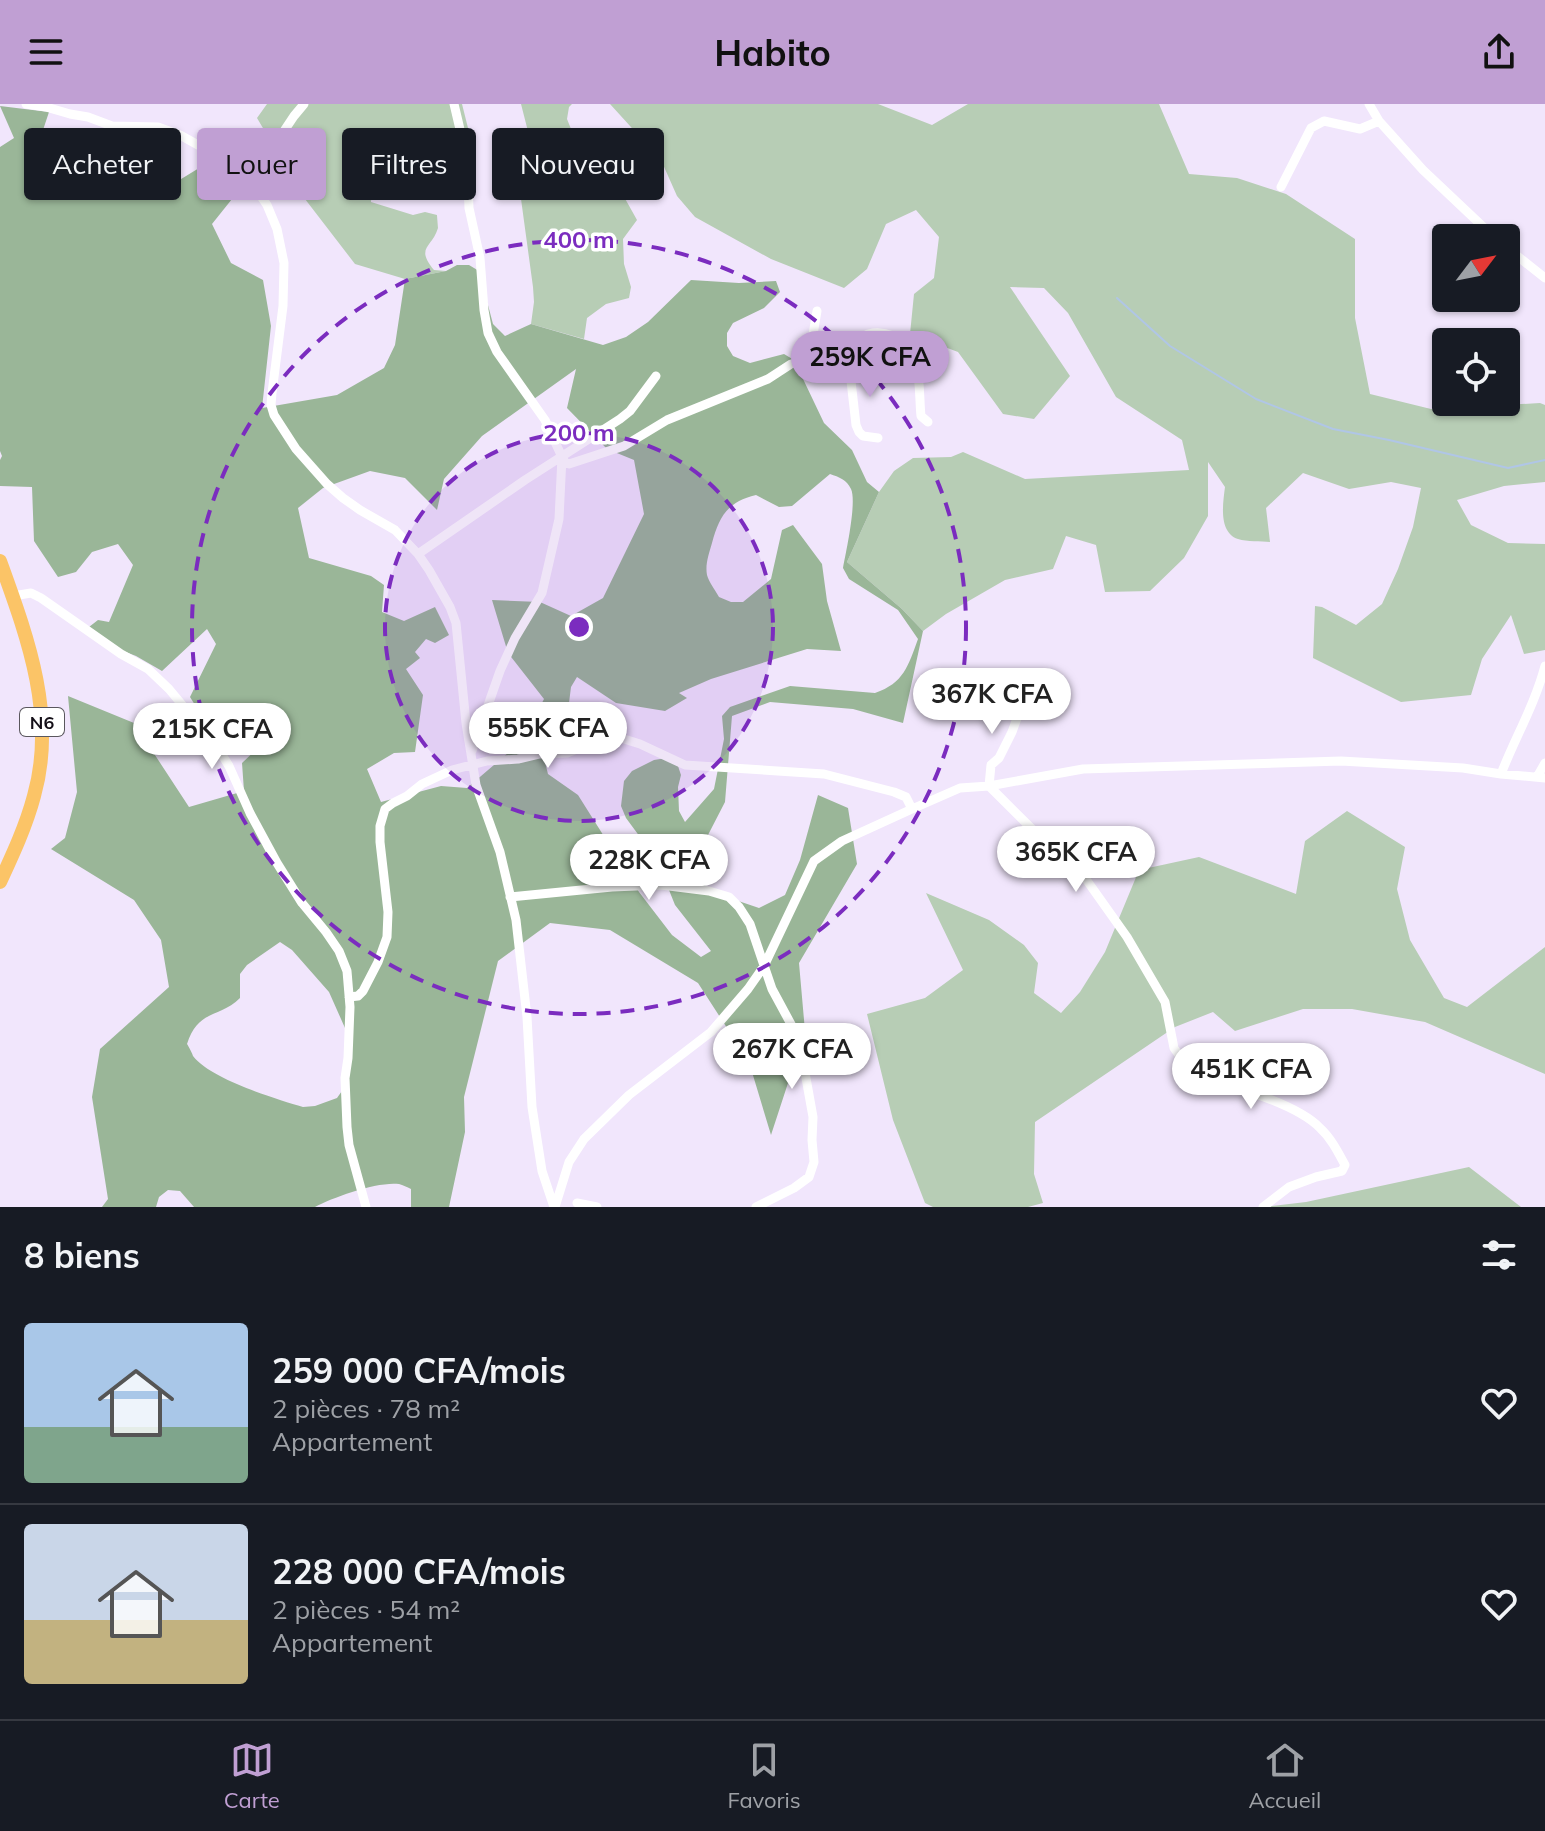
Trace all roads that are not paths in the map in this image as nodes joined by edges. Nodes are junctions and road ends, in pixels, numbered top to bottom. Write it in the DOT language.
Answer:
graph roads {
  1 [pos="26,104"];
  2 [pos="304,104"];
  3 [pos="454,104"];
  4 [pos="1369,104"];
  5 [pos="1379,121"];
  6 [pos="286,128"];
  7 [pos="197,144"];
  8 [pos="1281,187"];
  9 [pos="264,200"];
  10 [pos="1480,224"];
  11 [pos="1520,258"];
  12 [pos="1545,278"];
  13 [pos="817,311"];
  14 [pos="827,356"];
  15 [pos="809,358"];
  16 [pos="862,371"];
  17 [pos="656,376"];
  18 [pos="849,376"];
  19 [pos="928,422"];
  20 [pos="878,438"];
  21 [pos="562,457"];
  22 [pos="418,554"];
  23 [pos="0,561"];
  24 [pos="13,596"];
  25 [pos="1545,666"];
  26 [pos="1027,691"];
  27 [pos="472,760"];
  28 [pos="1545,763"];
  29 [pos="1501,774"];
  30 [pos="1541,778"];
  31 [pos="989,786"];
  32 [pos="912,809"];
  33 [pos="0,882"];
  34 [pos="510,897"];
  35 [pos="764,966"];
  36 [pos="349,997"];
  37 [pos="577,1203"];
  38 [pos="366,1207"];
  39 [pos="554,1207"];
  40 [pos="597,1207"];
  41 [pos="756,1207"];
  42 [pos="1263,1207"];
  1 -- 7 [label="street"];
  2 -- 6 [label="street"];
  3 -- 21 [label="street"];
  4 -- 5 [label="street"];
  5 -- 8 [label="street"];
  5 -- 10 [label="street"];
  9 -- 22 [label="street"];
  11 -- 12 [label="street"];
  13 -- 15 [label="street"];
  14 -- 15 [label="street"];
  14 -- 18 [label="street"];
  14 -- 19 [label="street"];
  15 -- 21 [label="street"];
  16 -- 18 [label="street"];
  17 -- 21 [label="street"];
  18 -- 20 [label="street"];
  21 -- 22 [label="street"];
  21 -- 27 [label="street"];
  22 -- 27 [label="street"];
  23 -- 24 [label="highway, N6"];
  24 -- 33 [label="highway, N6"];
  24 -- 36 [label="street"];
  25 -- 29 [label="street"];
  26 -- 31 [label="street"];
  27 -- 32 [label="street"];
  27 -- 34 [label="street"];
  27 -- 36 [label="street"];
  28 -- 30 [label="street"];
  29 -- 30 [label="street"];
  29 -- 31 [label="street"];
  31 -- 32 [label="street"];
  31 -- 42 [label="street"];
  32 -- 35 [label="street"];
  34 -- 35 [label="street"];
  34 -- 39 [label="street"];
  35 -- 39 [label="street"];
  35 -- 41 [label="street"];
  36 -- 38 [label="street"];
  37 -- 40 [label="street"];
}
